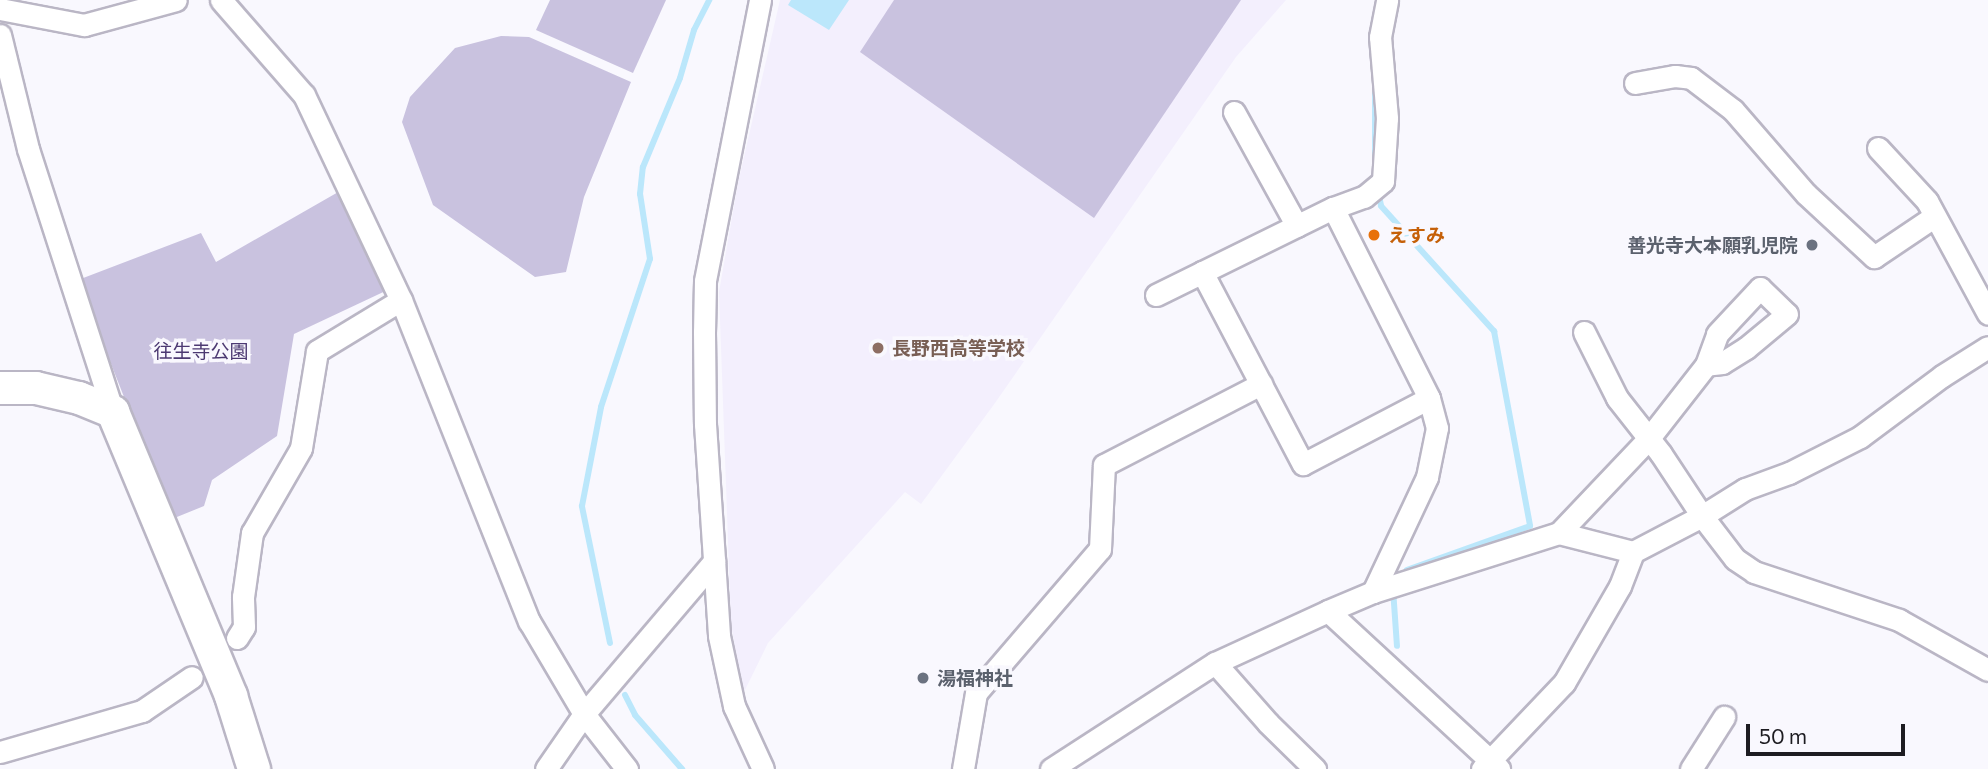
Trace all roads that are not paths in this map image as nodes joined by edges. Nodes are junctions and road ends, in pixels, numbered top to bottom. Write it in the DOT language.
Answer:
graph roads {
  1 [pos="176,0"];
  2 [pos="221,0"];
  3 [pos="760,0"];
  4 [pos="1387,0"];
  5 [pos="0,9"];
  6 [pos="0,35"];
  7 [pos="1635,83"];
  8 [pos="1234,112"];
  9 [pos="1878,148"];
  10 [pos="1334,208"];
  11 [pos="1935,216"];
  12 [pos="1297,226"];
  13 [pos="1202,272"];
  14 [pos="1156,295"];
  15 [pos="401,300"];
  16 [pos="1988,314"];
  17 [pos="1584,332"];
  18 [pos="1988,347"];
  19 [pos="1706,365"];
  20 [pos="1261,384"];
  21 [pos="0,388"];
  22 [pos="1429,398"];
  23 [pos="113,412"];
  24 [pos="1649,438"];
  25 [pos="1702,516"];
  26 [pos="1559,533"];
  27 [pos="1633,552"];
  28 [pos="714,561"];
  29 [pos="1373,592"];
  30 [pos="1328,611"];
  31 [pos="237,638"];
  32 [pos="1215,663"];
  33 [pos="1988,670"];
  34 [pos="192,677"];
  35 [pos="584,714"];
  36 [pos="1724,717"];
  37 [pos="0,752"];
  38 [pos="1490,766"];
  39 [pos="254,769"];
  40 [pos="546,769"];
  41 [pos="627,769"];
  42 [pos="763,769"];
  43 [pos="963,769"];
  44 [pos="1052,769"];
  45 [pos="1315,769"];
  46 [pos="1691,769"];
  1 -- 5 [label="street"];
  2 -- 15 [label="street"];
  3 -- 28 [label="street"];
  4 -- 10 [label="street"];
  6 -- 23 [label="street"];
  7 -- 11 [label="street"];
  8 -- 12 [label="street"];
  9 -- 11 [label="street"];
  10 -- 12 [label="street"];
  10 -- 22 [label="street"];
  11 -- 16 [label="street"];
  12 -- 13 [label="street"];
  13 -- 14 [label="street"];
  13 -- 20 [label="street"];
  15 -- 31 [label="street"];
  15 -- 35 [label="street"];
  17 -- 24 [label="street"];
  18 -- 25 [label="street"];
  19 -- 24 [label="street"];
  20 -- 22 [label="street"];
  20 -- 43 [label="street"];
  21 -- 23 [label="street"];
  22 -- 29 [label="street"];
  23 -- 39 [label="street"];
  24 -- 25 [label="street"];
  24 -- 26 [label="street"];
  25 -- 27 [label="street"];
  25 -- 33 [label="street"];
  26 -- 27 [label="street"];
  26 -- 29 [label="street"];
  27 -- 38 [label="street"];
  28 -- 35 [label="street"];
  28 -- 42 [label="street"];
  29 -- 30 [label="street"];
  30 -- 32 [label="street"];
  30 -- 38 [label="street"];
  32 -- 44 [label="street"];
  32 -- 45 [label="street"];
  34 -- 37 [label="street"];
  35 -- 40 [label="street"];
  35 -- 41 [label="street"];
  36 -- 46 [label="street"];
}
